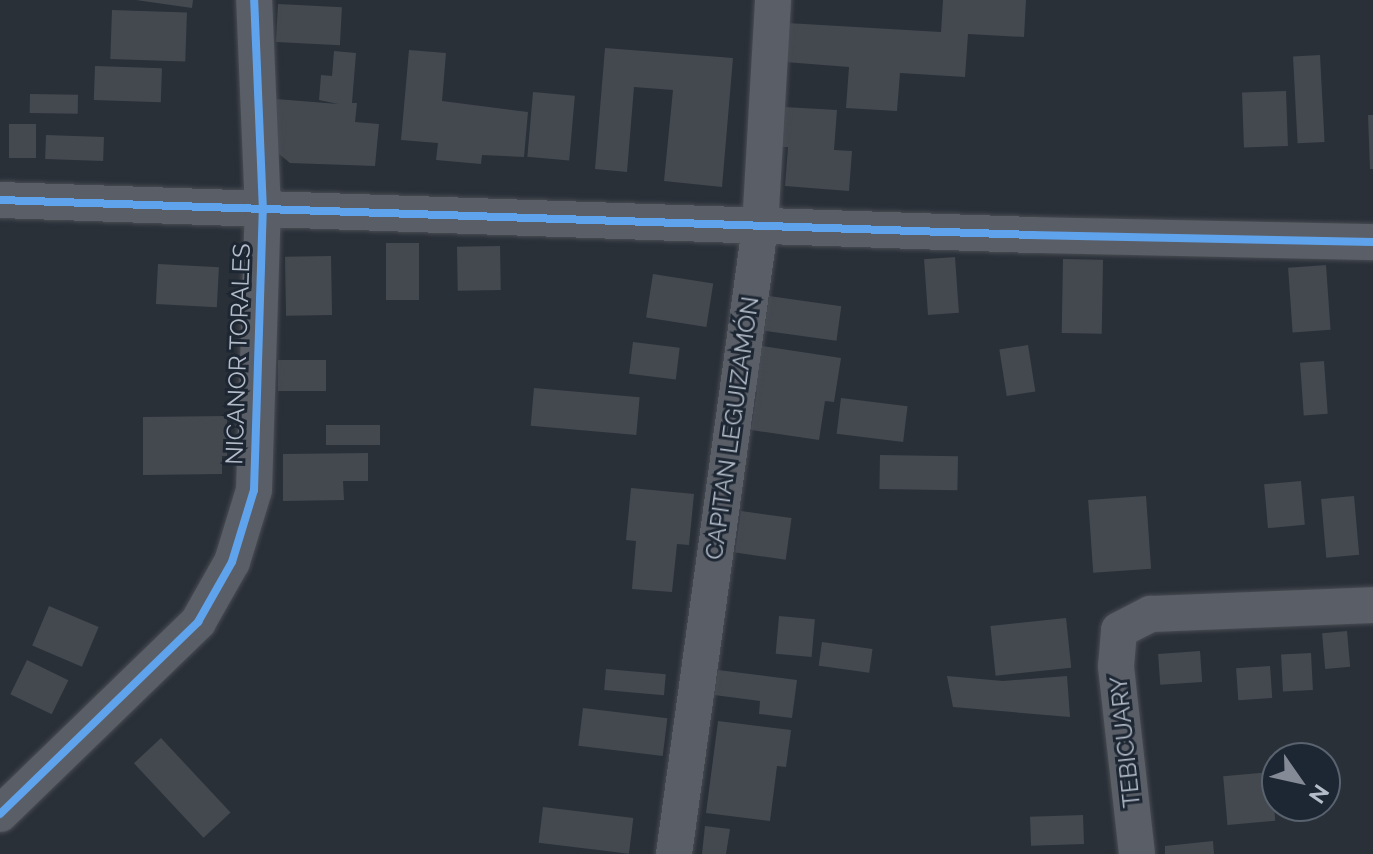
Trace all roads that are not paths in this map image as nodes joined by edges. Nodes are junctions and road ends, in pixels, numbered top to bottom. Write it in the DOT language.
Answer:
graph roads {
  1 [pos="254,0"];
  2 [pos="773,0"];
  3 [pos="0,200"];
  4 [pos="263,211"];
  5 [pos="760,227"];
  6 [pos="1373,242"];
  7 [pos="1373,605"];
  8 [pos="0,814"];
  9 [pos="674,854"];
  10 [pos="1137,854"];
  1 -- 4 [label="street, NICANOR TORALES"];
  2 -- 5 [label="street, CAPITAN LEGUIZAMÓN"];
  3 -- 4 [label="street"];
  4 -- 5 [label="street"];
  4 -- 8 [label="street, NICANOR TORALES"];
  5 -- 6 [label="street"];
  5 -- 9 [label="street, CAPITAN LEGUIZAMÓN"];
  7 -- 10 [label="street, TEBICUARY"];
}
